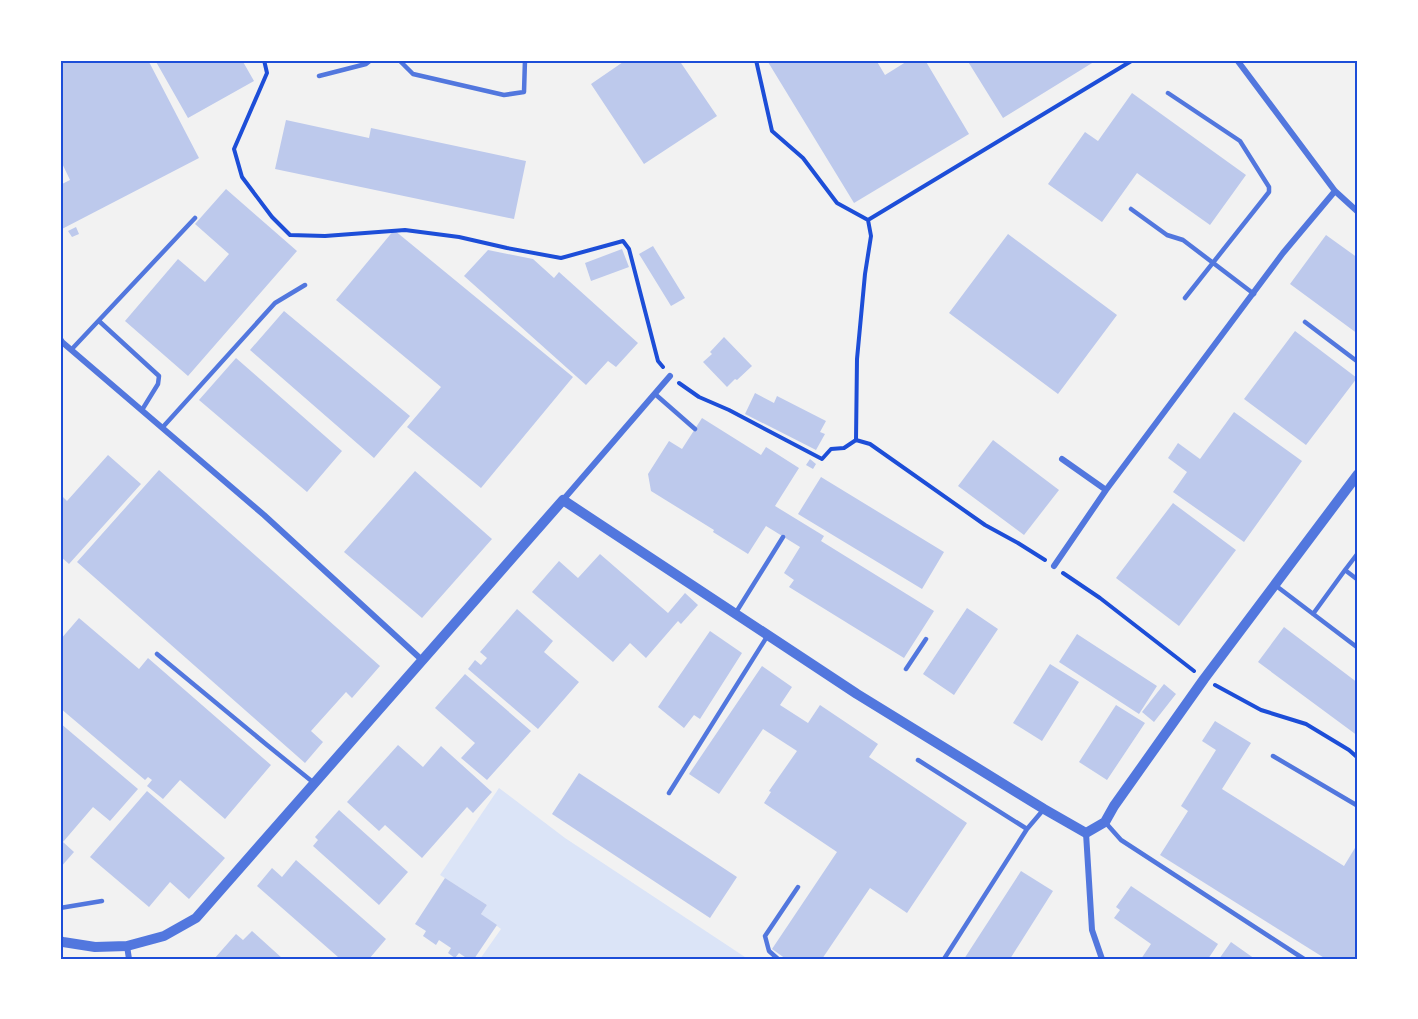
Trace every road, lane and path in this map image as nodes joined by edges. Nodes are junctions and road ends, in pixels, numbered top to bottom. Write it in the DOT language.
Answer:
graph roads {
  1 [pos="264,60"];
  2 [pos="371,60"];
  3 [pos="399,60"];
  4 [pos="525,60"];
  5 [pos="756,60"];
  6 [pos="1133,60"];
  7 [pos="1247,60"];
  8 [pos="1239,63"];
  9 [pos="320,76"];
  10 [pos="1168,93"];
  11 [pos="1335,191"];
  12 [pos="1131,209"];
  13 [pos="1358,212"];
  14 [pos="195,218"];
  15 [pos="868,220"];
  16 [pos="1213,262"];
  17 [pos="305,285"];
  18 [pos="1254,294"];
  19 [pos="1185,297"];
  20 [pos="99,321"];
  21 [pos="1305,322"];
  22 [pos="60,339"];
  23 [pos="71,350"];
  24 [pos="1358,362"];
  25 [pos="670,376"];
  26 [pos="655,394"];
  27 [pos="142,410"];
  28 [pos="162,428"];
  29 [pos="695,429"];
  30 [pos="856,440"];
  31 [pos="1062,459"];
  32 [pos="1358,474"];
  33 [pos="1106,490"];
  34 [pos="564,500"];
  35 [pos="783,537"];
  36 [pos="1358,553"];
  37 [pos="1054,566"];
  38 [pos="1345,570"];
  39 [pos="1358,580"];
  40 [pos="1275,585"];
  41 [pos="735,614"];
  42 [pos="1313,614"];
  43 [pos="768,635"];
  44 [pos="926,639"];
  45 [pos="1358,648"];
  46 [pos="157,654"];
  47 [pos="422,660"];
  48 [pos="906,669"];
  49 [pos="1204,679"];
  50 [pos="1273,756"];
  51 [pos="1358,758"];
  52 [pos="918,760"];
  53 [pos="314,783"];
  54 [pos="669,793"];
  55 [pos="1358,806"];
  56 [pos="1044,809"];
  57 [pos="1106,822"];
  58 [pos="1027,829"];
  59 [pos="1086,832"];
  60 [pos="798,887"];
  61 [pos="102,901"];
  62 [pos="60,908"];
  63 [pos="60,941"];
  64 [pos="127,946"];
  65 [pos="129,959"];
  66 [pos="778,959"];
  67 [pos="944,959"];
  68 [pos="1102,959"];
  69 [pos="1304,959"];
  1 -- 25 [label="path"];
  2 -- 9 [label="lane"];
  3 -- 4 [label="lane"];
  5 -- 15 [label="path"];
  6 -- 15 [label="path"];
  7 -- 8 [label="lane"];
  8 -- 11 [label="street"];
  10 -- 16 [label="lane"];
  11 -- 13 [label="street"];
  11 -- 18 [label="street"];
  12 -- 16 [label="lane"];
  14 -- 20 [label="lane"];
  15 -- 30 [label="path"];
  16 -- 18 [label="lane"];
  16 -- 19 [label="lane"];
  17 -- 28 [label="lane"];
  18 -- 33 [label="street"];
  20 -- 23 [label="lane"];
  20 -- 27 [label="lane"];
  21 -- 24 [label="lane"];
  22 -- 23 [label="street"];
  23 -- 27 [label="street"];
  25 -- 26 [label="street"];
  25 -- 30 [label="path"];
  26 -- 29 [label="lane"];
  26 -- 34 [label="street"];
  27 -- 28 [label="street"];
  28 -- 47 [label="street"];
  30 -- 37 [label="path"];
  31 -- 33 [label="street"];
  32 -- 40 [label="street"];
  33 -- 37 [label="street"];
  34 -- 41 [label="street"];
  34 -- 47 [label="street"];
  35 -- 41 [label="lane"];
  36 -- 38 [label="lane"];
  37 -- 49 [label="path"];
  38 -- 39 [label="lane"];
  38 -- 42 [label="lane"];
  40 -- 42 [label="lane"];
  40 -- 49 [label="street"];
  41 -- 43 [label="street"];
  42 -- 45 [label="lane"];
  43 -- 54 [label="lane"];
  43 -- 56 [label="street"];
  44 -- 48 [label="lane"];
  46 -- 53 [label="lane"];
  47 -- 53 [label="street"];
  49 -- 51 [label="path"];
  49 -- 57 [label="street"];
  50 -- 55 [label="lane"];
  52 -- 58 [label="lane"];
  53 -- 64 [label="street"];
  56 -- 58 [label="lane"];
  56 -- 59 [label="street"];
  57 -- 59 [label="street"];
  57 -- 69 [label="lane"];
  58 -- 67 [label="lane"];
  59 -- 68 [label="street"];
  60 -- 66 [label="lane"];
  61 -- 62 [label="lane"];
  63 -- 64 [label="street"];
  64 -- 65 [label="street"];
}
